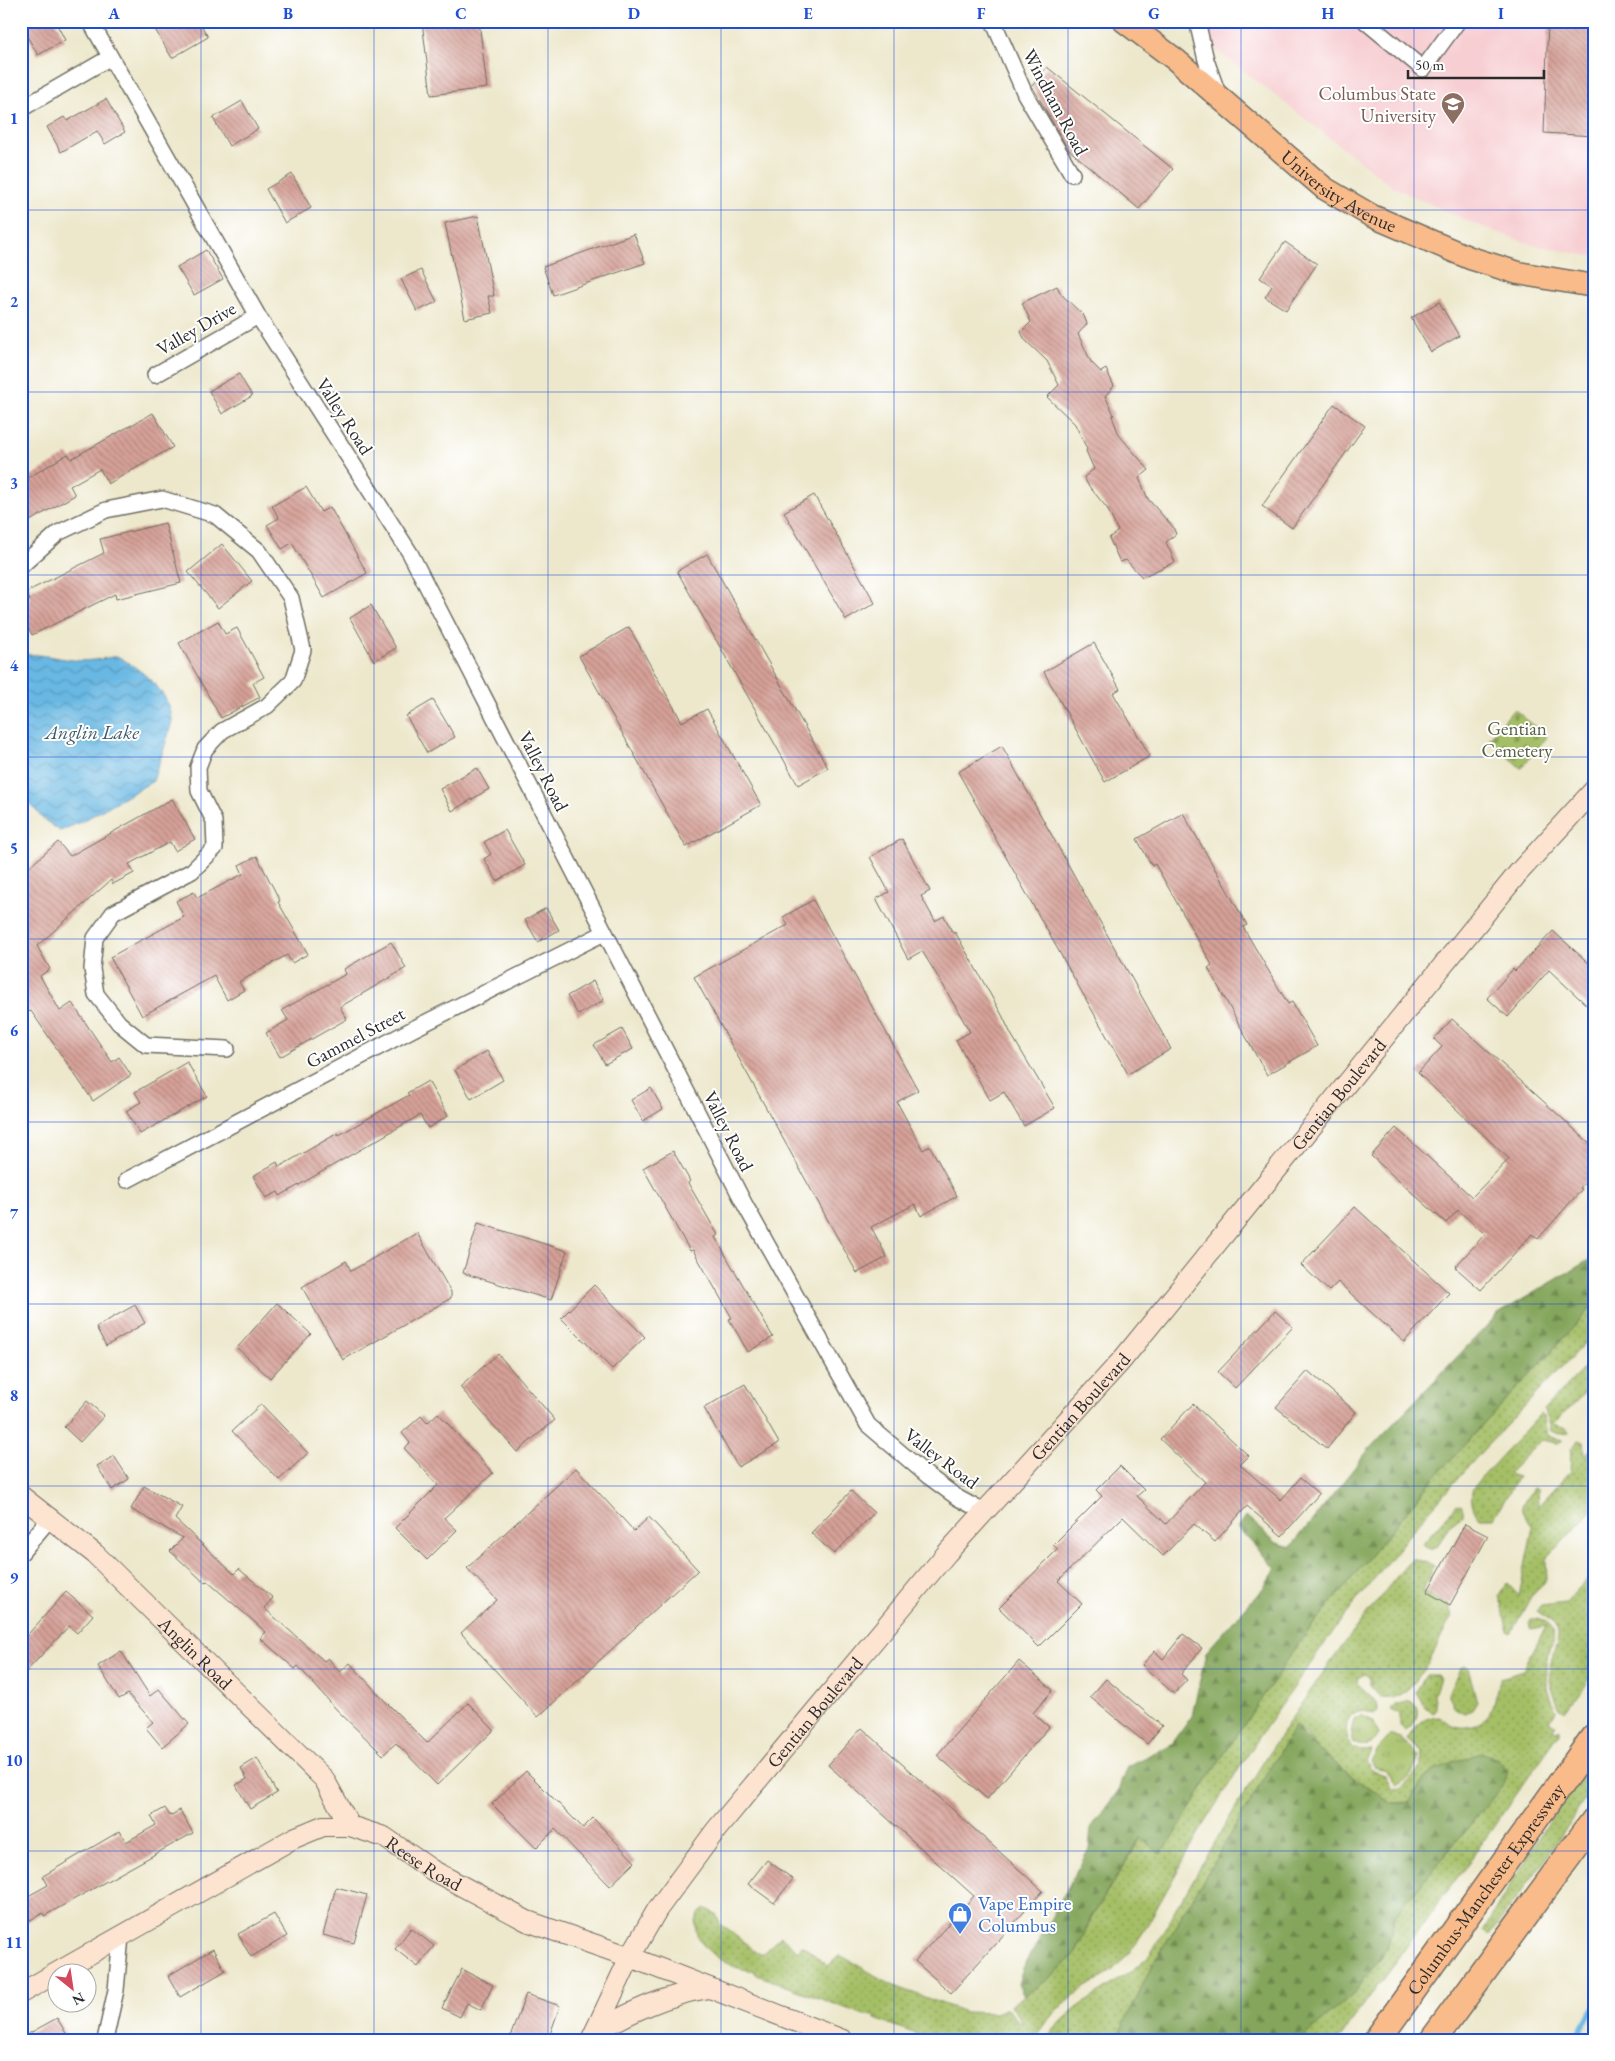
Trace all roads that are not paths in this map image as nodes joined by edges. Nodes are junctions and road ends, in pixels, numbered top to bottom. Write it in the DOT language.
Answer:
graph roads {
  1 [pos="90,21"];
  2 [pos="993,21"];
  3 [pos="1197,21"];
  4 [pos="1365,21"];
  5 [pos="1458,21"];
  6 [pos="1138,25"];
  7 [pos="109,58"];
  8 [pos="1219,98"];
  9 [pos="21,109"];
  10 [pos="1072,174"];
  11 [pos="1594,286"];
  12 [pos="258,316"];
  13 [pos="155,375"];
  14 [pos="21,566"];
  15 [pos="1594,790"];
  16 [pos="604,934"];
  17 [pos="227,1050"];
  18 [pos="127,1180"];
  19 [pos="21,1496"];
  20 [pos="984,1512"];
  21 [pos="51,1517"];
  22 [pos="21,1553"];
  23 [pos="1594,1737"];
  24 [pos="1594,1821"];
  25 [pos="350,1826"];
  26 [pos="121,1936"];
  27 [pos="630,1957"];
  28 [pos="709,1988"];
  29 [pos="21,1993"];
  30 [pos="593,2036"];
  31 [pos="105,2040"];
  32 [pos="843,2040"];
  33 [pos="1377,2040"];
  34 [pos="1433,2040"];
  1 -- 7 [label="street, Valley Road"];
  2 -- 10 [label="street, Windham Road"];
  3 -- 8 [label="street"];
  4 -- 5 [label="street"];
  6 -- 8 [label="main road, University Avenue"];
  7 -- 9 [label="street"];
  7 -- 12 [label="street, Valley Road"];
  8 -- 11 [label="main road, University Avenue"];
  12 -- 13 [label="street, Valley Drive"];
  12 -- 16 [label="street, Valley Road"];
  14 -- 17 [label="street"];
  15 -- 20 [label="main road, Gentian Boulevard"];
  16 -- 18 [label="street, Gammel Street"];
  16 -- 20 [label="street, Valley Road"];
  19 -- 21 [label="main road, Anglin Road"];
  20 -- 27 [label="main road, Gentian Boulevard"];
  21 -- 22 [label="street"];
  21 -- 25 [label="main road, Anglin Road"];
  23 -- 33 [label="highway, Columbus-Manchester Expressway"];
  24 -- 34 [label="highway"];
  25 -- 26 [label="main road, Reese Road"];
  25 -- 27 [label="main road, Reese Road"];
  26 -- 29 [label="main road, Reese Road"];
  26 -- 31 [label="street"];
  27 -- 28 [label="main road, Reese Road"];
  27 -- 30 [label="main road, Gentian Boulevard"];
  28 -- 30 [label="main road"];
  28 -- 32 [label="main road, Reese Road"];
}
